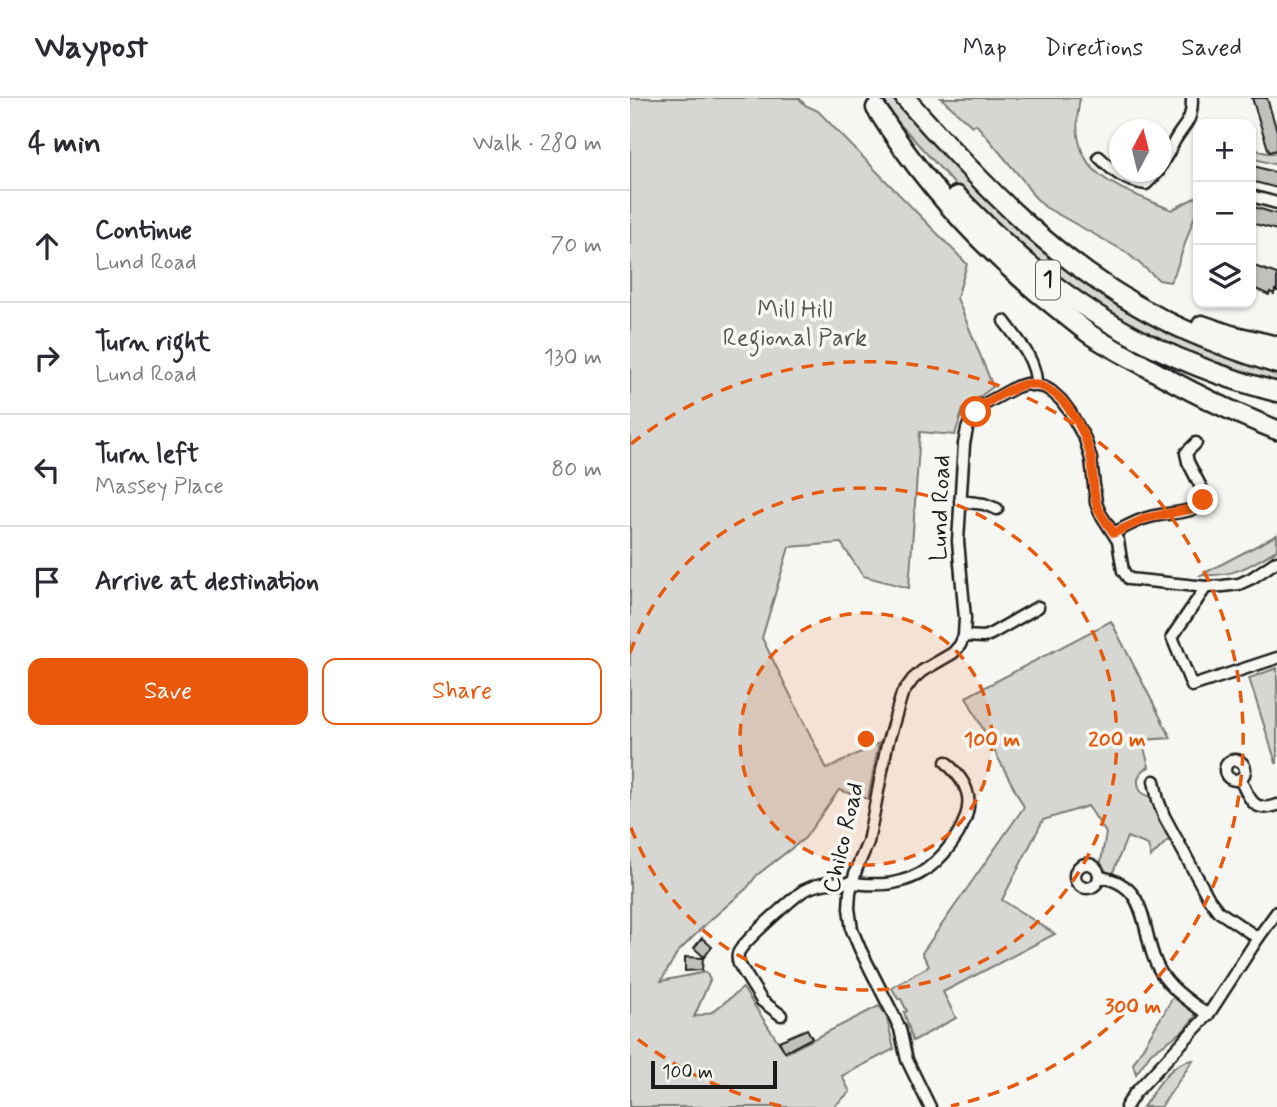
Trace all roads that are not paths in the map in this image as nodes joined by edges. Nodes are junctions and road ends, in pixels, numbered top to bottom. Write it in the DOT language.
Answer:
graph roads {
  1 [pos="905,98"];
  2 [pos="1192,98"];
  3 [pos="871,103"];
  4 [pos="1172,145"];
  5 [pos="1099,157"];
  6 [pos="1109,167"];
  7 [pos="1256,197"];
  8 [pos="1277,203"];
  9 [pos="1016,216"];
  10 [pos="1004,321"];
  11 [pos="1277,346"];
  12 [pos="1277,363"];
  13 [pos="1036,385"];
  14 [pos="1277,392"];
  15 [pos="1277,430"];
  16 [pos="1196,443"];
  17 [pos="960,501"];
  18 [pos="997,509"];
  19 [pos="1114,533"];
  20 [pos="1277,561"];
  21 [pos="1206,587"];
  22 [pos="1038,607"];
  23 [pos="964,636"];
  24 [pos="1277,658"];
  25 [pos="946,761"];
  26 [pos="1240,779"];
  27 [pos="1154,781"];
  28 [pos="1277,804"];
  29 [pos="1099,877"];
  30 [pos="852,883"];
  31 [pos="1277,912"];
  32 [pos="1258,938"];
  33 [pos="781,1014"];
  34 [pos="1208,1014"];
  35 [pos="930,1107"];
  36 [pos="1126,1107"];
  1 -- 9 [label="highway, 1"];
  2 -- 4 [label="street"];
  3 -- 14 [label="highway, 1"];
  3 -- 15 [label="highway"];
  5 -- 6 [label="street"];
  7 -- 8 [label="street"];
  9 -- 11 [label="highway"];
  9 -- 12 [label="highway, 1"];
  10 -- 13 [label="street"];
  13 -- 17 [label="street, Lund Road"];
  13 -- 19 [label="street"];
  16 -- 19 [label="street"];
  17 -- 18 [label="street"];
  17 -- 23 [label="street, Lund Road"];
  19 -- 21 [label="street"];
  20 -- 21 [label="street"];
  21 -- 24 [label="street"];
  22 -- 23 [label="street"];
  23 -- 30 [label="street, Chilco Road"];
  25 -- 30 [label="street"];
  26 -- 28 [label="street"];
  27 -- 32 [label="street"];
  29 -- 34 [label="street"];
  30 -- 33 [label="street"];
  30 -- 35 [label="street, Chilco Road"];
  31 -- 32 [label="street"];
  32 -- 34 [label="street"];
  34 -- 36 [label="street"];
}
